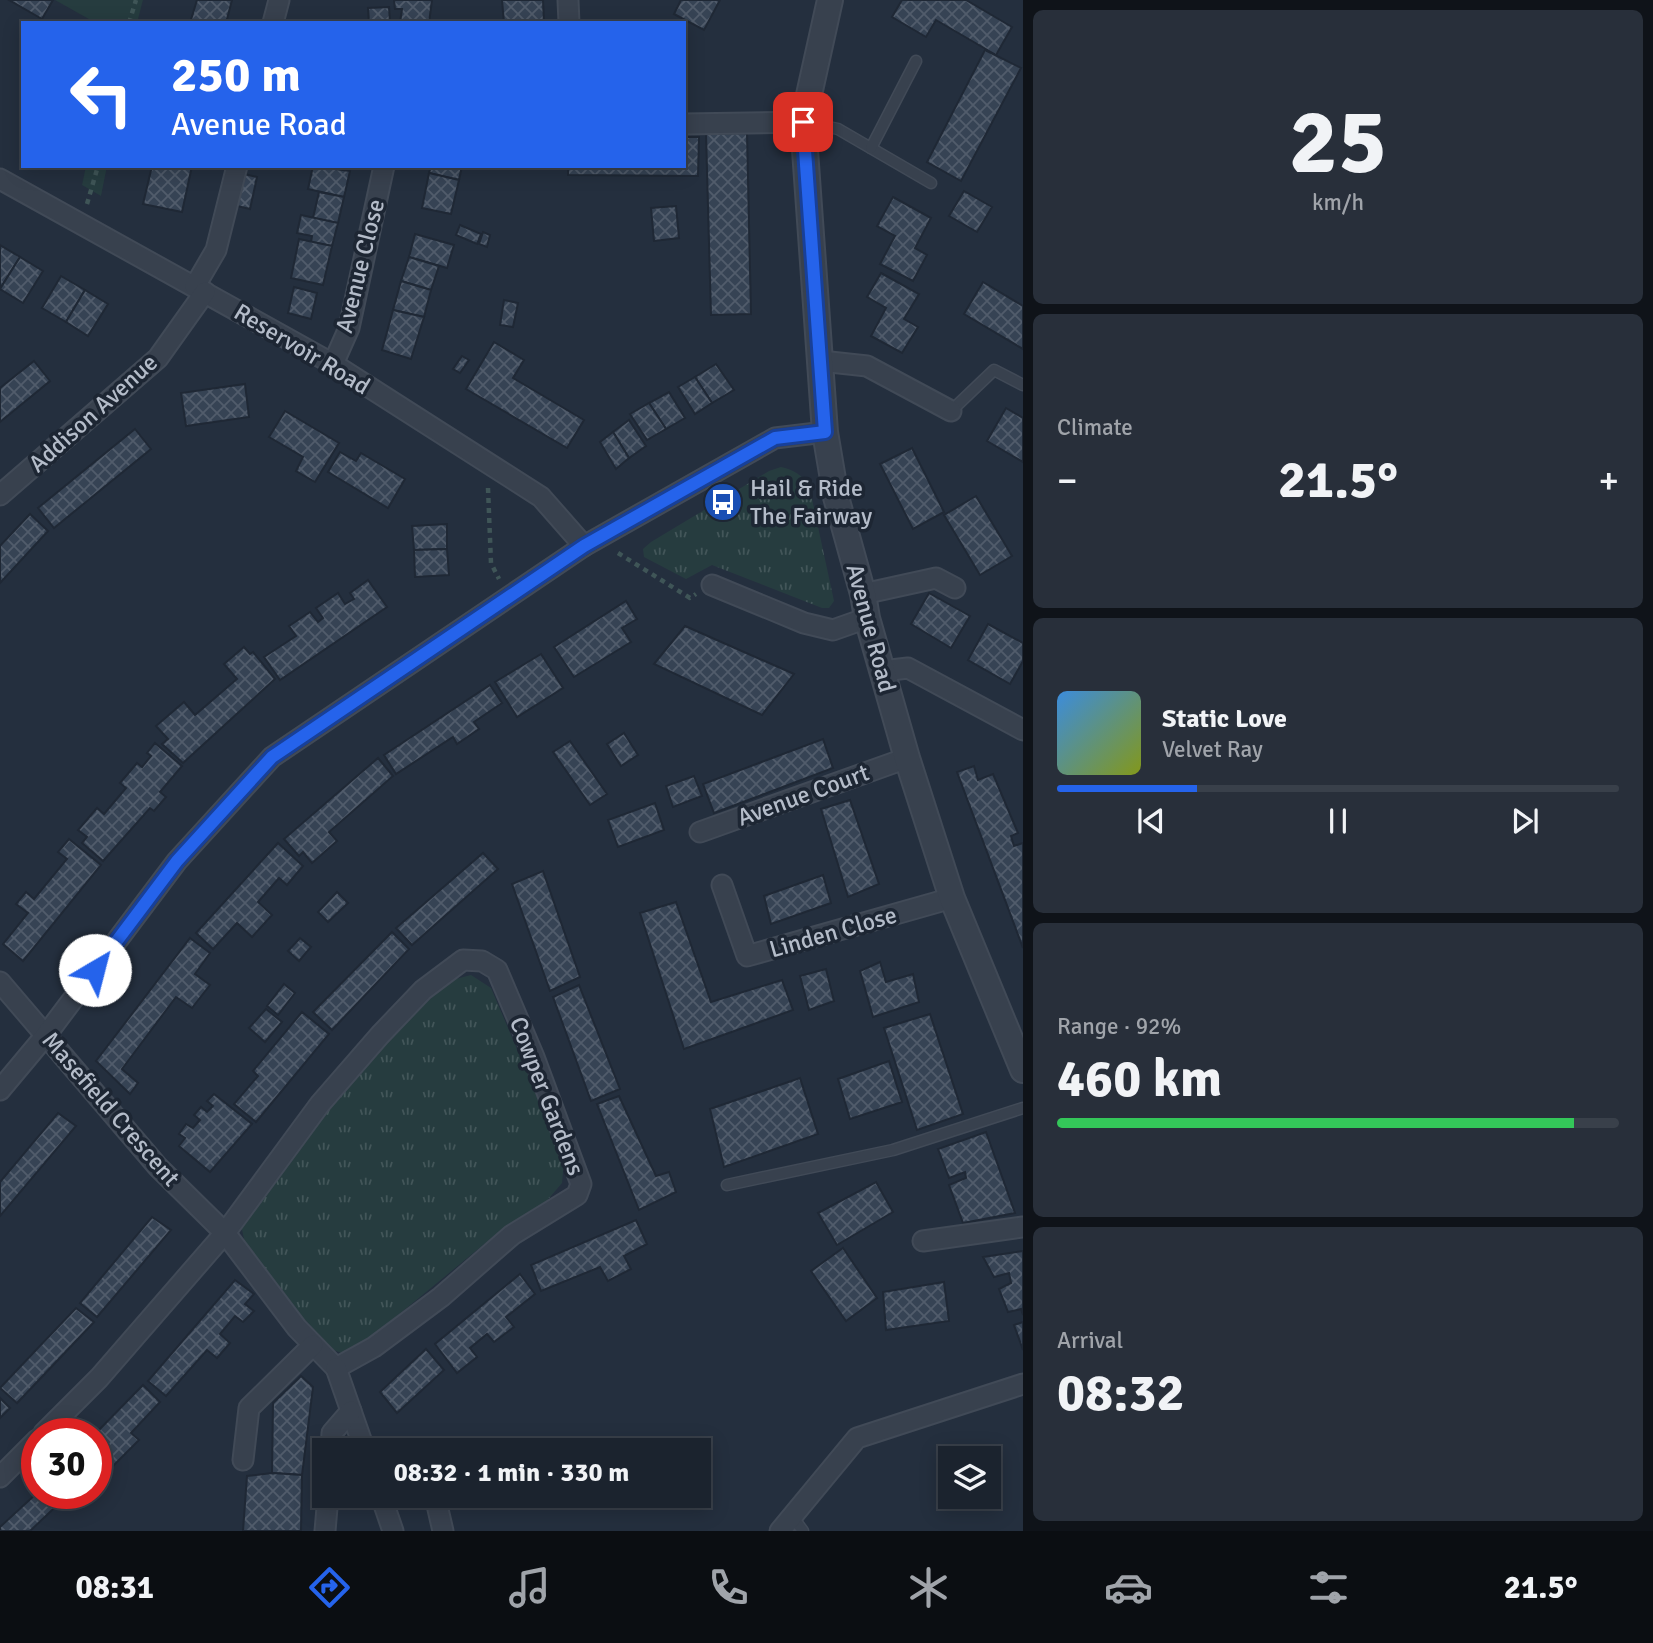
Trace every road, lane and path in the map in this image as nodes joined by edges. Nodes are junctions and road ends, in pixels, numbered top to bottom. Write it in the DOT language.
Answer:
graph roads {
  1 [pos="136,0"];
  2 [pos="279,0"];
  3 [pos="568,0"];
  4 [pos="830,0"];
  5 [pos="130,21"];
  6 [pos="274,21"];
  7 [pos="569,21"];
  8 [pos="916,61"];
  9 [pos="803,122"];
  10 [pos="686,124"];
  11 [pos="871,148"];
  12 [pos="98,168"];
  13 [pos="236,168"];
  14 [pos="384,168"];
  15 [pos="0,179"];
  16 [pos="931,183"];
  17 [pos="93,191"];
  18 [pos="200,289"];
  19 [pos="821,361"];
  20 [pos="332,364"];
  21 [pos="1023,385"];
  22 [pos="951,411"];
  23 [pos="825,432"];
  24 [pos="496,470"];
  25 [pos="0,495"];
  26 [pos="591,543"];
  27 [pos="712,585"];
  28 [pos="956,588"];
  29 [pos="509,598"];
  30 [pos="865,606"];
  31 [pos="882,671"];
  32 [pos="1023,730"];
  33 [pos="907,758"];
  34 [pos="700,832"];
  35 [pos="722,884"];
  36 [pos="952,898"];
  37 [pos="0,982"];
  38 [pos="46,1035"];
  39 [pos="1023,1070"];
  40 [pos="0,1090"];
  41 [pos="1023,1108"];
  42 [pos="727,1185"];
  43 [pos="1023,1227"];
  44 [pos="225,1233"];
  45 [pos="923,1241"];
  46 [pos="313,1345"];
  47 [pos="336,1368"];
  48 [pos="1023,1384"];
  49 [pos="351,1411"];
  50 [pos="59,1418"];
  51 [pos="332,1438"];
  52 [pos="360,1438"];
  53 [pos="21,1456"];
  54 [pos="243,1460"];
  55 [pos="0,1477"];
  56 [pos="327,1508"];
  57 [pos="385,1508"];
  58 [pos="438,1508"];
  59 [pos="792,1526"];
  60 [pos="325,1531"];
  61 [pos="393,1531"];
  62 [pos="443,1531"];
  1 -- 5 [label="path"];
  2 -- 6 [label="street"];
  3 -- 7 [label="street"];
  4 -- 9 [label="street, Avenue Road"];
  8 -- 11 [label="lane"];
  9 -- 10 [label="street"];
  9 -- 11 [label="lane"];
  9 -- 19 [label="street, Avenue Road"];
  11 -- 16 [label="lane"];
  12 -- 17 [label="path"];
  13 -- 18 [label="street, Addison Avenue"];
  14 -- 20 [label="street, Avenue Close"];
  15 -- 18 [label="street, Reservoir Road"];
  18 -- 20 [label="street, Reservoir Road"];
  18 -- 25 [label="street, Addison Avenue"];
  19 -- 22 [label="street"];
  19 -- 23 [label="street, Avenue Road"];
  20 -- 24 [label="street, Reservoir Road"];
  21 -- 22 [label="lane"];
  23 -- 26 [label="street"];
  23 -- 30 [label="street, Avenue Road"];
  24 -- 26 [label="street, Reservoir Road"];
  24 -- 29 [label="path"];
  26 -- 27 [label="path"];
  26 -- 29 [label="street"];
  27 -- 30 [label="street"];
  28 -- 30 [label="street"];
  29 -- 38 [label="street"];
  30 -- 31 [label="street, Avenue Road"];
  31 -- 32 [label="street"];
  31 -- 33 [label="street, Avenue Road"];
  33 -- 34 [label="street, Avenue Court"];
  33 -- 36 [label="street, Avenue Road"];
  35 -- 36 [label="street, Linden Close"];
  36 -- 39 [label="street, Avenue Road"];
  37 -- 38 [label="street, Masefield Crescent"];
  38 -- 40 [label="street"];
  38 -- 44 [label="street, Masefield Crescent"];
  41 -- 42 [label="lane"];
  43 -- 45 [label="street"];
  44 -- 46 [label="street"];
  44 -- 47 [label="street, Cowper Gardens"];
  44 -- 50 [label="street, Cowper Gardens"];
  46 -- 47 [label="street"];
  46 -- 54 [label="street"];
  47 -- 49 [label="street"];
  48 -- 59 [label="street"];
  49 -- 51 [label="street"];
  49 -- 52 [label="street"];
  53 -- 55 [label="street"];
  56 -- 60 [label="street"];
  57 -- 61 [label="street"];
  58 -- 62 [label="street"];
}
